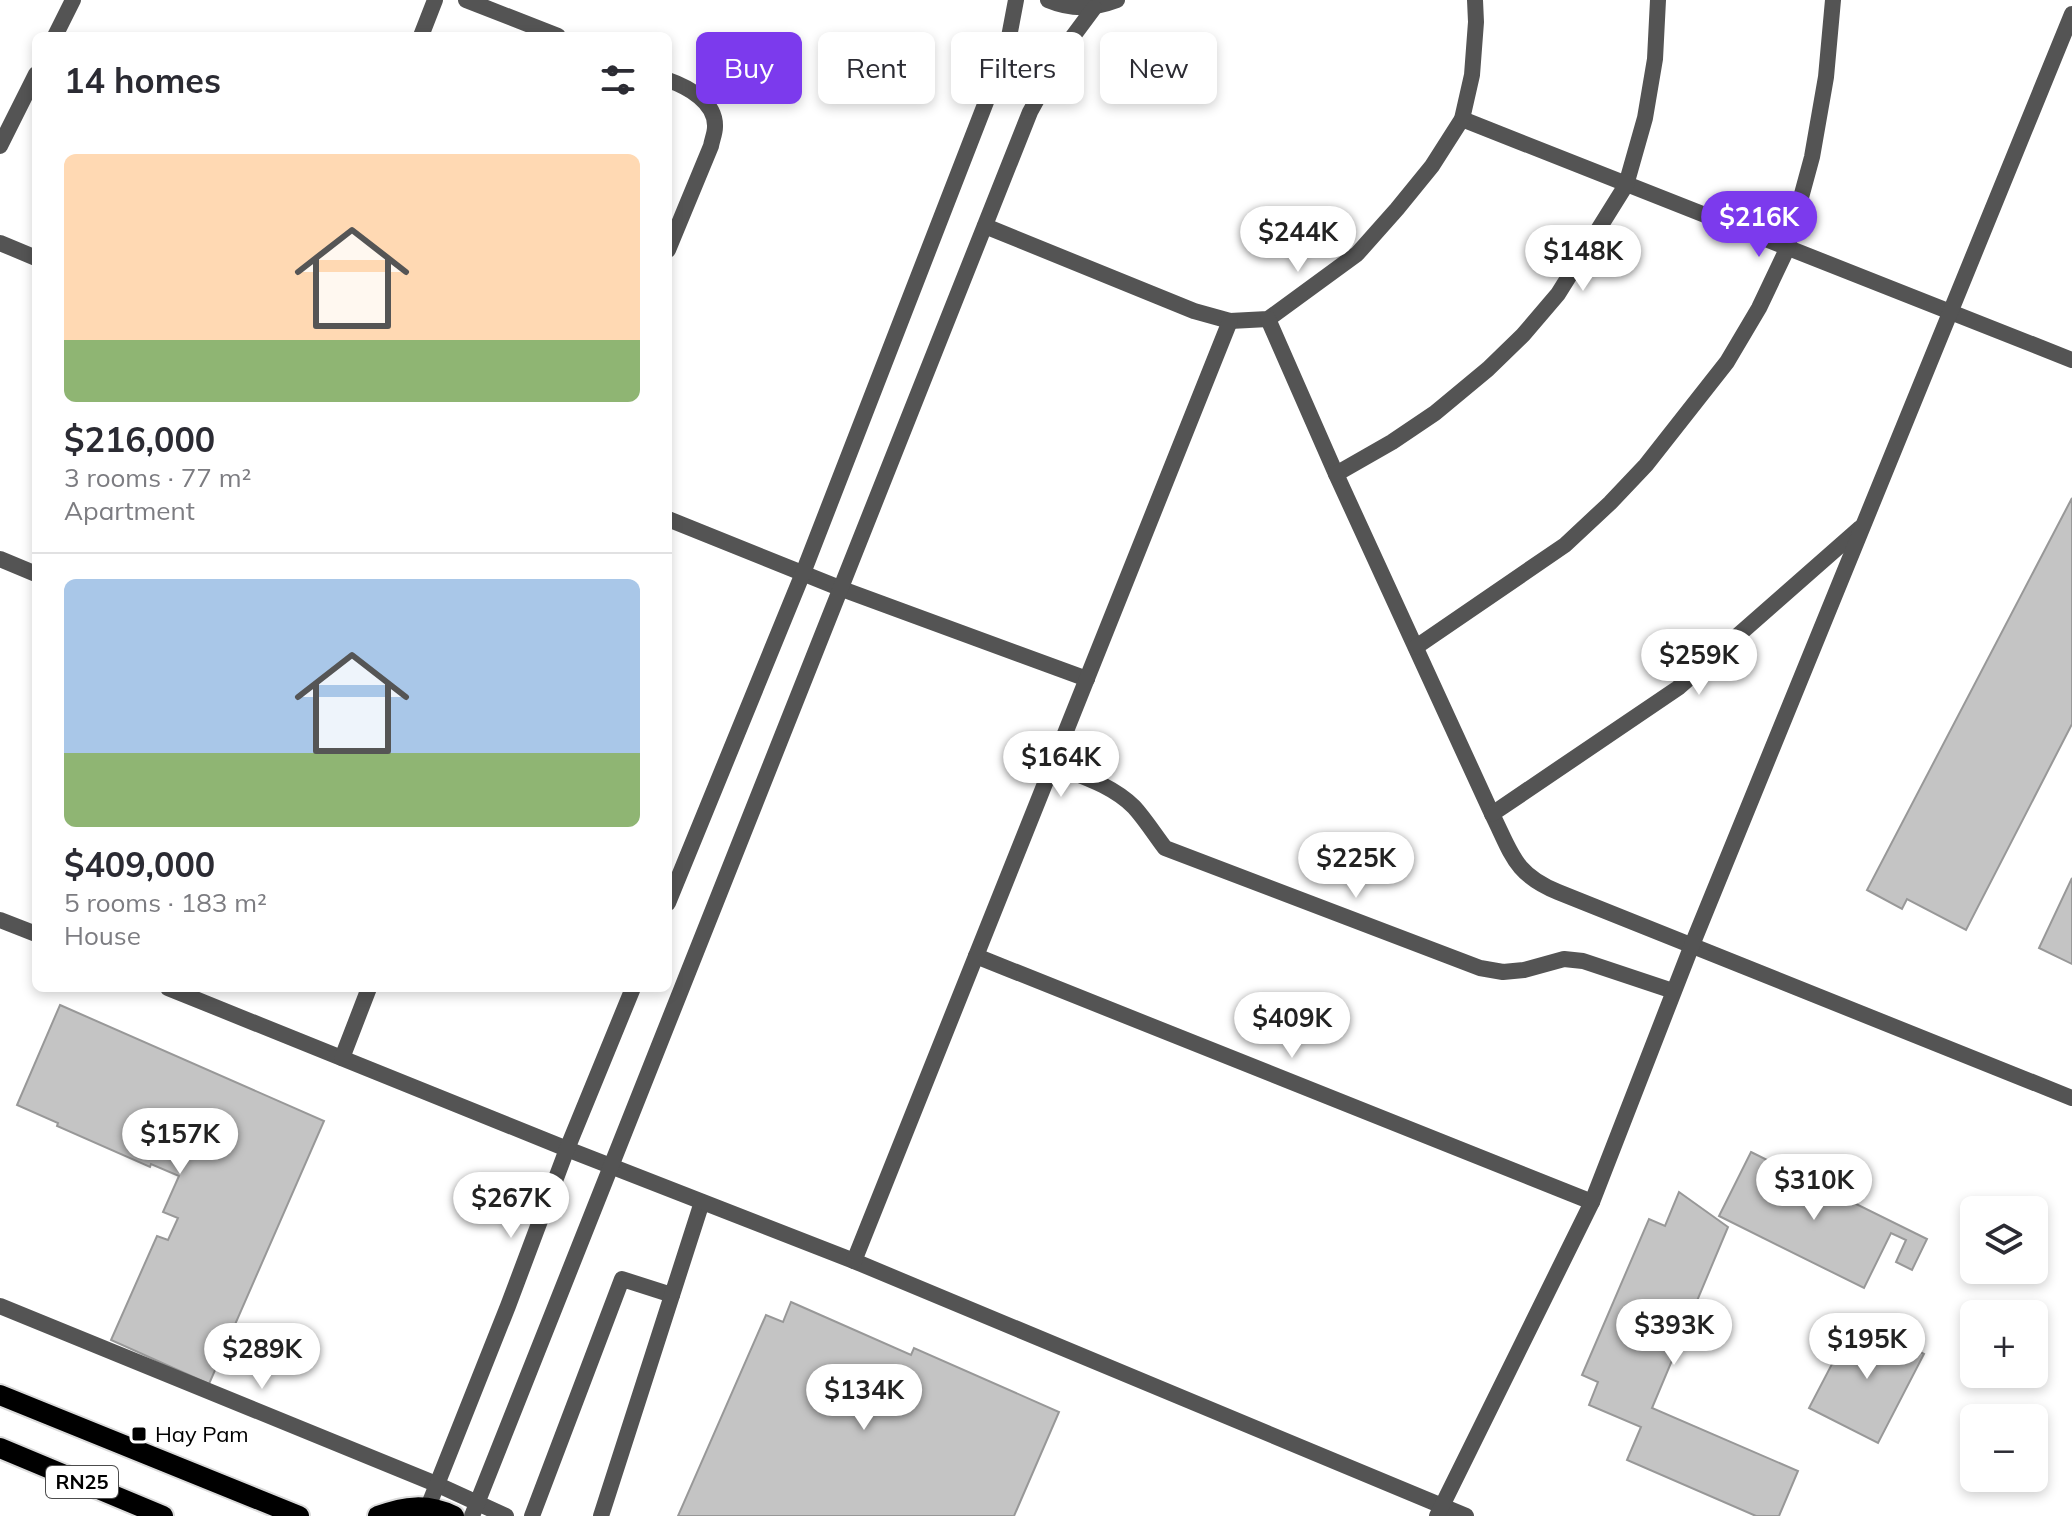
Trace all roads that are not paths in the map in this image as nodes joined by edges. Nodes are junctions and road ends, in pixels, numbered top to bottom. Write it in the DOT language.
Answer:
graph roads {
  1 [pos="73,0"];
  2 [pos="435,0"];
  3 [pos="466,0"];
  4 [pos="1016,0"];
  5 [pos="1048,0"];
  6 [pos="1117,0"];
  7 [pos="1475,0"];
  8 [pos="1658,0"];
  9 [pos="1833,0"];
  10 [pos="1094,8"];
  11 [pos="2072,14"];
  12 [pos="57,32"];
  13 [pos="423,32"];
  14 [pos="548,32"];
  15 [pos="32,82"];
  16 [pos="672,82"];
  17 [pos="1462,119"];
  18 [pos="0,146"];
  19 [pos="1626,185"];
  20 [pos="985,226"];
  21 [pos="672,240"];
  22 [pos="0,243"];
  23 [pos="1787,249"];
  24 [pos="32,256"];
  25 [pos="1950,312"];
  26 [pos="1268,319"];
  27 [pos="1230,321"];
  28 [pos="2072,360"];
  29 [pos="1336,474"];
  30 [pos="672,521"];
  31 [pos="1863,525"];
  32 [pos="0,559"];
  33 [pos="32,572"];
  34 [pos="803,573"];
  35 [pos="842,589"];
  36 [pos="1416,647"];
  37 [pos="1087,679"];
  38 [pos="1054,765"];
  39 [pos="1492,814"];
  40 [pos="672,893"];
  41 [pos="0,920"];
  42 [pos="32,932"];
  43 [pos="1692,945"];
  44 [pos="976,956"];
  45 [pos="1673,991"];
  46 [pos="178,992"];
  47 [pos="367,992"];
  48 [pos="631,992"];
  49 [pos="342,1058"];
  50 [pos="2072,1098"];
  51 [pos="567,1149"];
  52 [pos="612,1165"];
  53 [pos="702,1202"];
  54 [pos="1592,1202"];
  55 [pos="854,1261"];
  56 [pos="672,1295"];
  57 [pos="0,1306"];
  58 [pos="0,1395"];
  59 [pos="0,1448"];
  60 [pos="436,1484"];
  61 [pos="428,1507"];
  62 [pos="475,1509"];
  63 [pos="1439,1511"];
  64 [pos="163,1516"];
  65 [pos="299,1516"];
  66 [pos="378,1516"];
  67 [pos="454,1516"];
  68 [pos="506,1516"];
  69 [pos="532,1516"];
  70 [pos="601,1516"];
  71 [pos="1466,1516"];
  1 -- 12 [label="street"];
  2 -- 13 [label="street"];
  3 -- 14 [label="street"];
  4 -- 34 [label="street"];
  5 -- 10 [label="street"];
  6 -- 10 [label="street"];
  7 -- 17 [label="street"];
  8 -- 19 [label="street"];
  9 -- 23 [label="street"];
  10 -- 20 [label="street"];
  11 -- 25 [label="street"];
  15 -- 18 [label="street"];
  16 -- 21 [label="street"];
  17 -- 19 [label="street"];
  17 -- 26 [label="street"];
  19 -- 23 [label="street"];
  19 -- 29 [label="street"];
  20 -- 27 [label="street"];
  20 -- 35 [label="street"];
  22 -- 24 [label="street"];
  23 -- 25 [label="street"];
  23 -- 36 [label="street"];
  25 -- 28 [label="street"];
  25 -- 31 [label="street"];
  26 -- 27 [label="street"];
  26 -- 29 [label="street"];
  27 -- 37 [label="street"];
  29 -- 36 [label="street"];
  30 -- 34 [label="street"];
  31 -- 39 [label="street"];
  31 -- 43 [label="street"];
  32 -- 33 [label="street"];
  34 -- 35 [label="street"];
  34 -- 40 [label="street"];
  35 -- 37 [label="street"];
  35 -- 52 [label="street"];
  36 -- 39 [label="street"];
  37 -- 38 [label="street"];
  38 -- 44 [label="street"];
  38 -- 45 [label="street"];
  39 -- 43 [label="street"];
  41 -- 42 [label="street"];
  43 -- 45 [label="street"];
  43 -- 50 [label="street"];
  44 -- 54 [label="street"];
  44 -- 55 [label="street"];
  45 -- 54 [label="street"];
  46 -- 49 [label="street"];
  47 -- 49 [label="street"];
  48 -- 51 [label="street"];
  49 -- 51 [label="street"];
  51 -- 52 [label="street"];
  51 -- 60 [label="street"];
  52 -- 53 [label="street"];
  52 -- 62 [label="street"];
  53 -- 55 [label="street"];
  53 -- 56 [label="street"];
  54 -- 63 [label="street"];
  55 -- 63 [label="street"];
  56 -- 69 [label="street"];
  56 -- 70 [label="street"];
  57 -- 60 [label="street"];
  58 -- 65 [label="main road, RN25"];
  59 -- 64 [label="main road, RN25"];
  60 -- 61 [label="street"];
  60 -- 62 [label="street"];
  61 -- 66 [label="main road"];
  61 -- 67 [label="main road"];
  62 -- 68 [label="street"];
  63 -- 71 [label="street"];
}
